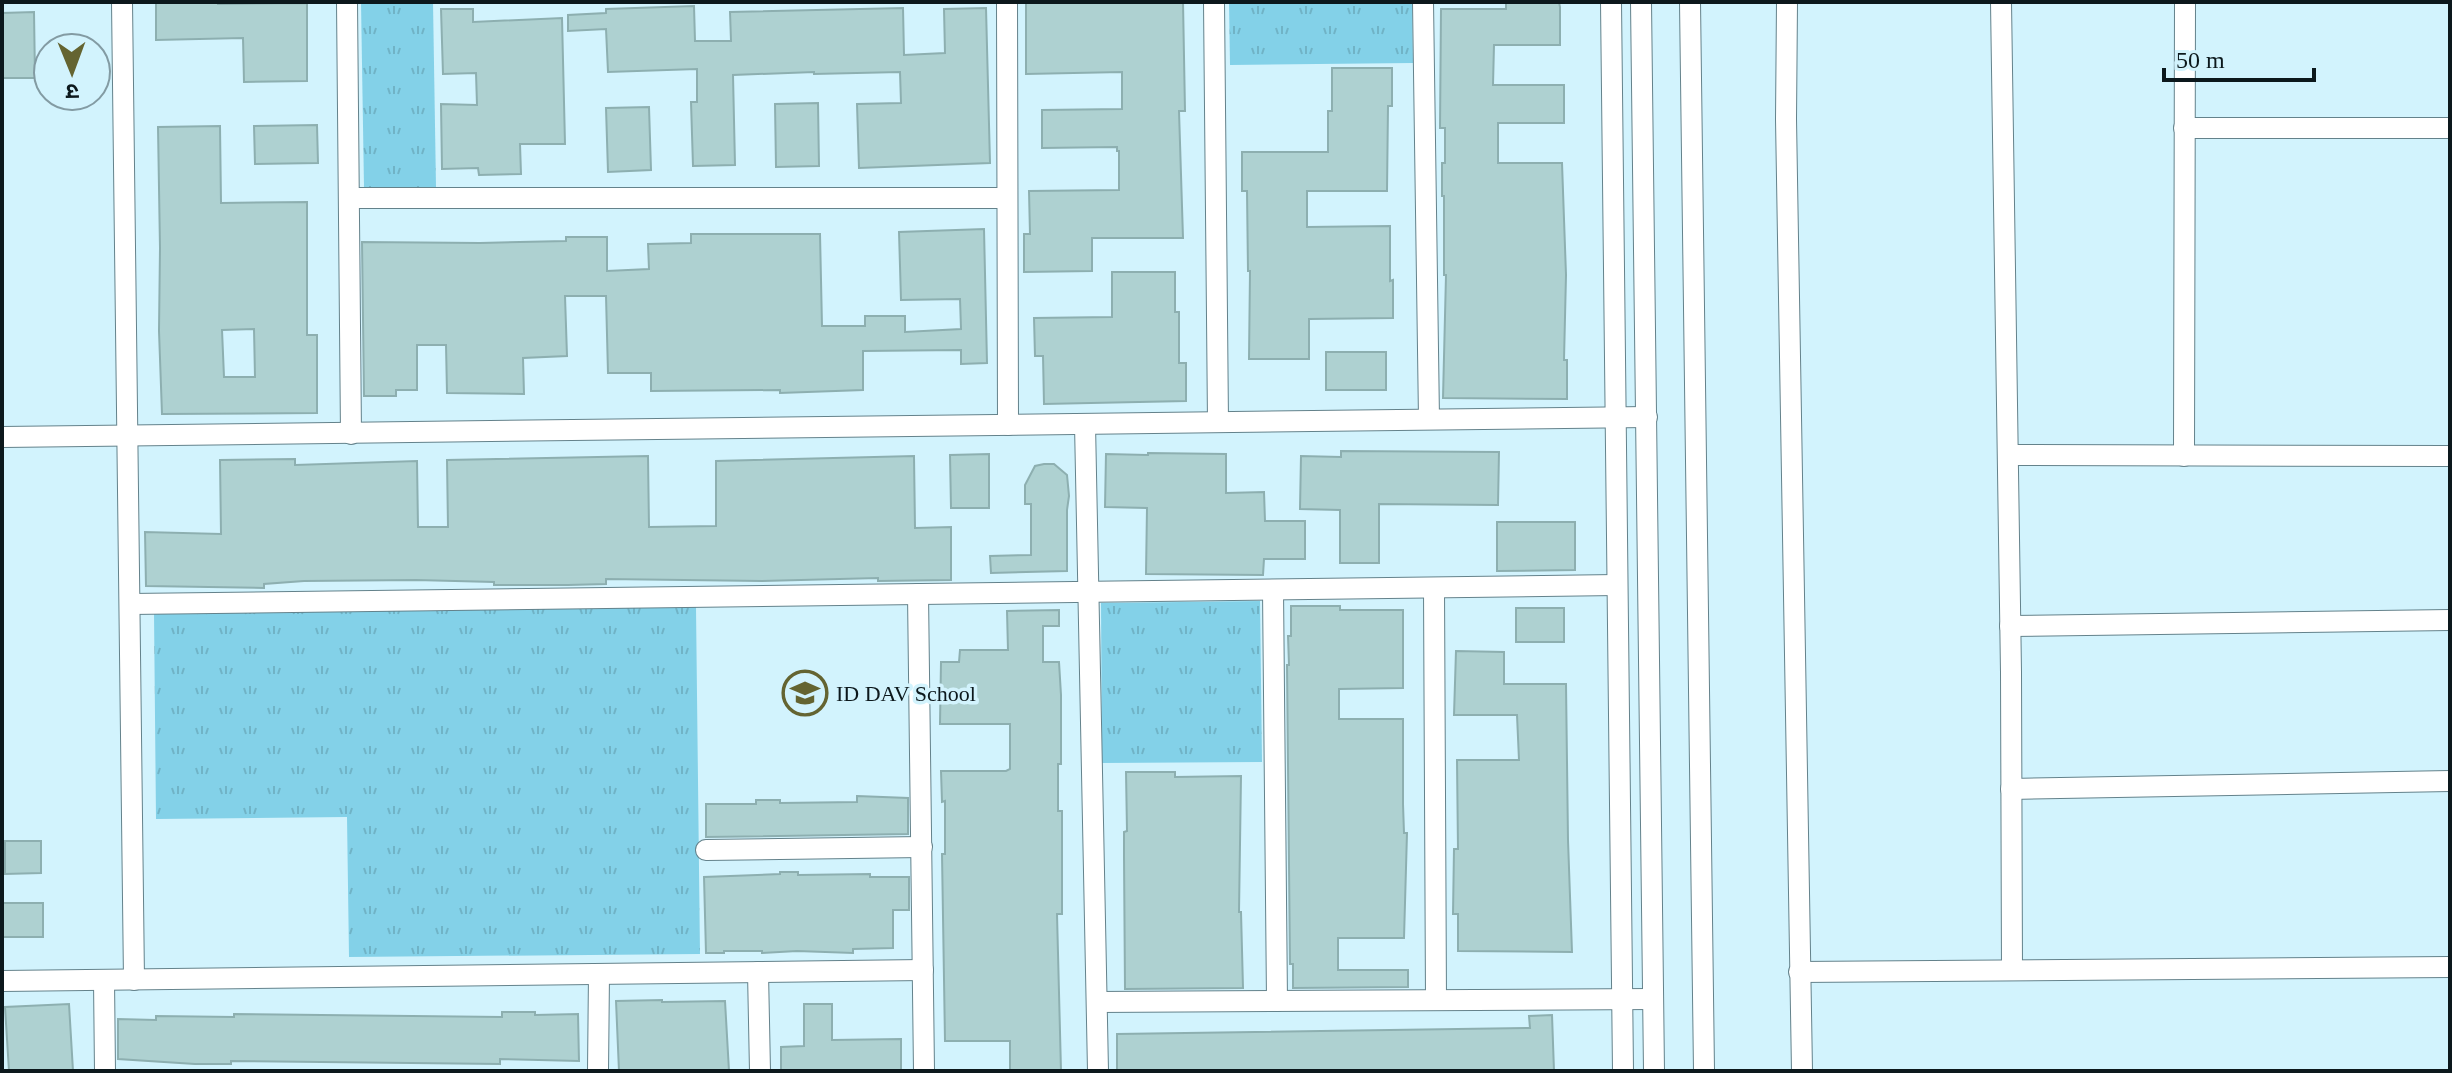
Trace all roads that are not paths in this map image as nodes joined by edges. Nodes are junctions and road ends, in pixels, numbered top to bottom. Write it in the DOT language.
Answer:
graph roads {
  1 [pos="122,2"];
  2 [pos="347,2"];
  3 [pos="1007,2"];
  4 [pos="1214,2"];
  5 [pos="1423,2"];
  6 [pos="1611,2"];
  7 [pos="1641,2"];
  8 [pos="1690,2"];
  9 [pos="1787,2"];
  10 [pos="2001,2"];
  11 [pos="2185,2"];
  12 [pos="2184,128"];
  13 [pos="2450,128"];
  14 [pos="349,198"];
  15 [pos="1007,198"];
  16 [pos="1616,416"];
  17 [pos="1647,417"];
  18 [pos="1429,419"];
  19 [pos="1218,422"];
  20 [pos="1085,424"];
  21 [pos="1008,425"];
  22 [pos="351,434"];
  23 [pos="2,437"];
  24 [pos="128,437"];
  25 [pos="2008,455"];
  26 [pos="2184,456"];
  27 [pos="2450,456"];
  28 [pos="1617,585"];
  29 [pos="1434,588"];
  30 [pos="1273,590"];
  31 [pos="1089,592"];
  32 [pos="918,594"];
  33 [pos="130,604"];
  34 [pos="2450,620"];
  35 [pos="2010,626"];
  36 [pos="2450,781"];
  37 [pos="2011,789"];
  38 [pos="922,847"];
  39 [pos="706,850"];
  40 [pos="2450,967"];
  41 [pos="923,970"];
  42 [pos="2012,970"];
  43 [pos="758,972"];
  44 [pos="1799,972"];
  45 [pos="599,974"];
  46 [pos="104,980"];
  47 [pos="134,980"];
  48 [pos="2,981"];
  49 [pos="1622,999"];
  50 [pos="1652,999"];
  51 [pos="1436,1000"];
  52 [pos="1277,1001"];
  53 [pos="1097,1002"];
  54 [pos="105,1071"];
  55 [pos="598,1071"];
  56 [pos="760,1071"];
  57 [pos="924,1071"];
  58 [pos="1098,1071"];
  59 [pos="1623,1071"];
  60 [pos="1654,1071"];
  61 [pos="1704,1071"];
  62 [pos="1802,1071"];
  1 -- 24 [label="street"];
  2 -- 14 [label="street"];
  3 -- 15 [label="street"];
  4 -- 19 [label="street"];
  5 -- 18 [label="street"];
  6 -- 16 [label="street"];
  7 -- 17 [label="street"];
  8 -- 61 [label="street"];
  9 -- 44 [label="street"];
  10 -- 25 [label="street"];
  11 -- 12 [label="street"];
  12 -- 13 [label="street"];
  12 -- 26 [label="street"];
  14 -- 15 [label="street"];
  14 -- 22 [label="street"];
  15 -- 21 [label="street"];
  16 -- 17 [label="street"];
  16 -- 18 [label="street"];
  16 -- 28 [label="street"];
  17 -- 50 [label="street"];
  18 -- 19 [label="street"];
  19 -- 20 [label="street"];
  20 -- 21 [label="street"];
  20 -- 31 [label="street"];
  21 -- 22 [label="street"];
  22 -- 24 [label="street"];
  23 -- 24 [label="street"];
  24 -- 33 [label="street"];
  25 -- 26 [label="street"];
  25 -- 35 [label="street"];
  26 -- 27 [label="street"];
  28 -- 29 [label="street"];
  28 -- 49 [label="street"];
  29 -- 30 [label="street"];
  29 -- 51 [label="street"];
  30 -- 31 [label="street"];
  30 -- 52 [label="street"];
  31 -- 32 [label="street"];
  31 -- 53 [label="street"];
  32 -- 33 [label="street"];
  32 -- 38 [label="street"];
  33 -- 47 [label="street"];
  34 -- 35 [label="street"];
  35 -- 37 [label="street"];
  36 -- 37 [label="street"];
  37 -- 42 [label="street"];
  38 -- 39 [label="street"];
  38 -- 41 [label="street"];
  40 -- 42 [label="street"];
  41 -- 43 [label="street"];
  41 -- 57 [label="street"];
  42 -- 44 [label="street"];
  43 -- 45 [label="street"];
  43 -- 56 [label="street"];
  44 -- 62 [label="street"];
  45 -- 47 [label="street"];
  45 -- 55 [label="street"];
  46 -- 47 [label="street"];
  46 -- 48 [label="street"];
  46 -- 54 [label="street"];
  49 -- 50 [label="street"];
  49 -- 51 [label="street"];
  49 -- 59 [label="street"];
  50 -- 60 [label="street"];
  51 -- 52 [label="street"];
  52 -- 53 [label="street"];
  53 -- 58 [label="street"];
}
